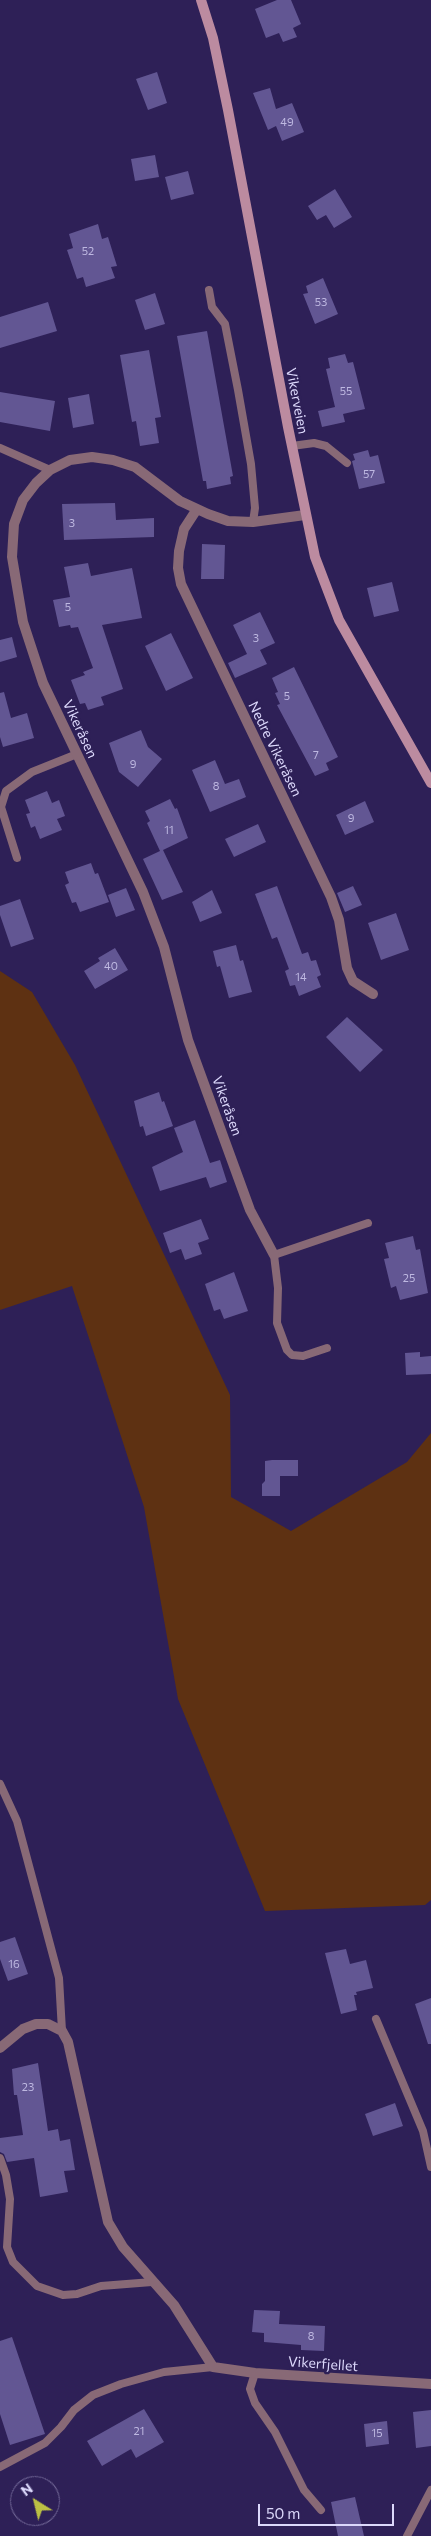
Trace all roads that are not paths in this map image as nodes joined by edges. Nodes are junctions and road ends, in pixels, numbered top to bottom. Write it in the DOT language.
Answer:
graph roads {
  1 [pos="202,0"];
  2 [pos="209,290"];
  3 [pos="292,446"];
  4 [pos="0,448"];
  5 [pos="346,464"];
  6 [pos="50,470"];
  7 [pos="197,509"];
  8 [pos="305,515"];
  9 [pos="253,522"];
  10 [pos="77,754"];
  11 [pos="431,783"];
  12 [pos="17,858"];
  13 [pos="373,994"];
  14 [pos="368,1223"];
  15 [pos="274,1255"];
  16 [pos="327,1348"];
  17 [pos="0,1784"];
  18 [pos="376,2019"];
  19 [pos="62,2031"];
  20 [pos="0,2048"];
  21 [pos="0,2158"];
  22 [pos="431,2167"];
  23 [pos="152,2282"];
  24 [pos="213,2367"];
  25 [pos="255,2373"];
  26 [pos="431,2384"];
  27 [pos="0,2467"];
  28 [pos="431,2490"];
  29 [pos="321,2510"];
  30 [pos="407,2536"];
  1 -- 3 [label="main road, Vikerveien"];
  2 -- 9 [label="lane"];
  3 -- 5 [label="lane"];
  3 -- 8 [label="main road, Vikerveien"];
  4 -- 6 [label="lane"];
  6 -- 7 [label="street, Vikeråsen"];
  6 -- 10 [label="street, Vikeråsen"];
  7 -- 9 [label="street, Vikeråsen"];
  7 -- 13 [label="street, Nedre Vikeråsen"];
  8 -- 9 [label="street, Vikeråsen"];
  8 -- 11 [label="main road, Vikerveien"];
  10 -- 12 [label="lane"];
  10 -- 15 [label="street, Vikeråsen"];
  14 -- 15 [label="lane"];
  15 -- 16 [label="lane"];
  17 -- 19 [label="lane"];
  18 -- 22 [label="lane"];
  19 -- 20 [label="street"];
  19 -- 23 [label="street"];
  21 -- 23 [label="lane"];
  23 -- 24 [label="street"];
  24 -- 25 [label="street, Vikerfjellet"];
  24 -- 27 [label="lane"];
  25 -- 26 [label="street, Vikerfjellet"];
  25 -- 29 [label="lane"];
  28 -- 30 [label="lane"];
}
